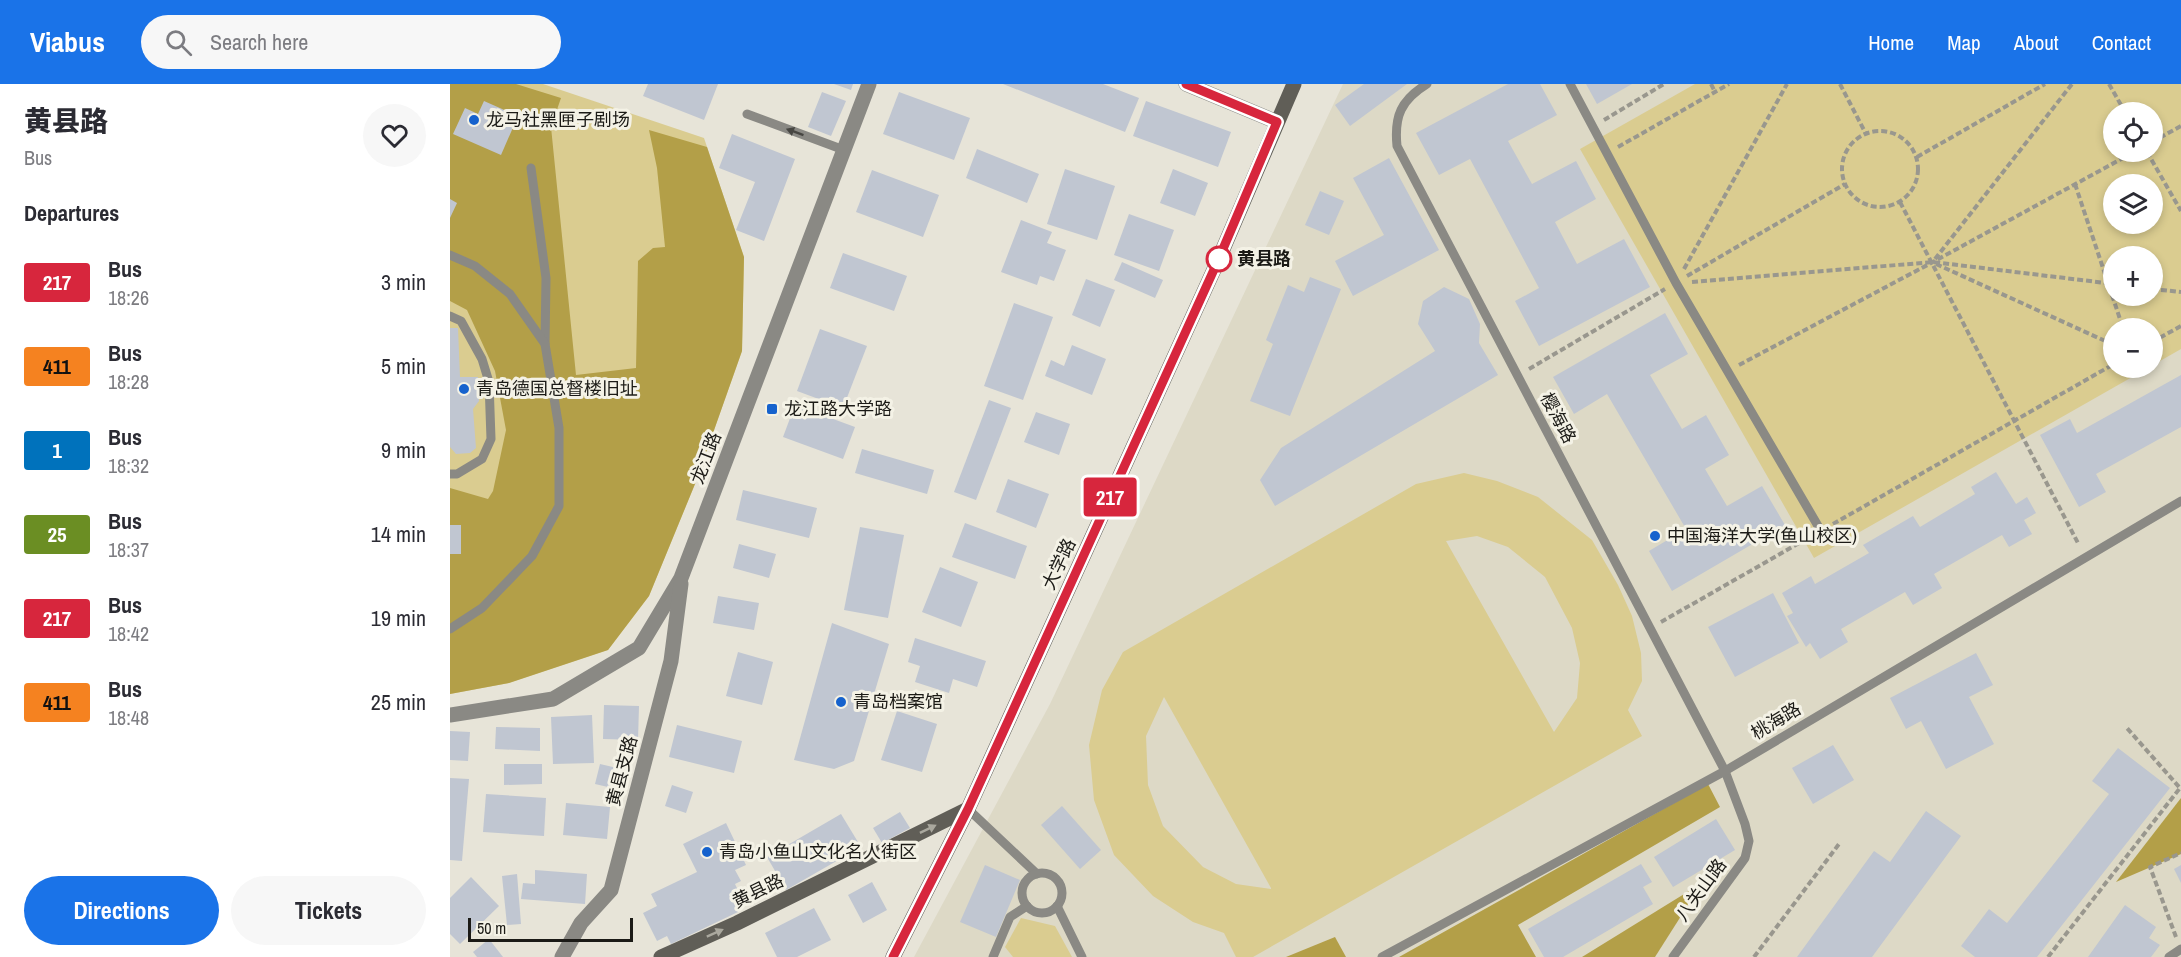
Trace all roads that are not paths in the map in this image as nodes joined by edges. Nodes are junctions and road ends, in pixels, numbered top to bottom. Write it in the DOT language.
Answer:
graph roads {
  1 [pos="869,84"];
  2 [pos="1186,84"];
  3 [pos="1294,84"];
  4 [pos="1427,84"];
  5 [pos="1570,84"];
  6 [pos="747,114"];
  7 [pos="1277,122"];
  8 [pos="844,150"];
  9 [pos="531,168"];
  10 [pos="450,255"];
  11 [pos="450,316"];
  12 [pos="545,344"];
  13 [pos="450,474"];
  14 [pos="2181,501"];
  15 [pos="1821,531"];
  16 [pos="681,578"];
  17 [pos="450,629"];
  18 [pos="450,715"];
  19 [pos="1725,771"];
  20 [pos="968,809"];
  21 [pos="1037,874"];
  22 [pos="1027,906"];
  23 [pos="1057,906"];
  24 [pos="2181,949"];
  25 [pos="562,957"];
  26 [pos="662,957"];
  27 [pos="893,957"];
  28 [pos="993,957"];
  29 [pos="1082,957"];
  30 [pos="1382,957"];
  31 [pos="1673,957"];
  32 [pos="2169,957"];
  1 -- 8 [label="street, 龙江路"];
  2 -- 7 [label="street"];
  3 -- 7 [label="main road, 大学路"];
  4 -- 19 [label="lane, 樱海路"];
  5 -- 15 [label="lane"];
  8 -- 6 [label="lane, one-way"];
  7 -- 20 [label="main road, 大学路"];
  8 -- 16 [label="street, 龙江路"];
  9 -- 12 [label="lane"];
  10 -- 12 [label="lane"];
  11 -- 13 [label="lane"];
  12 -- 17 [label="lane"];
  14 -- 19 [label="lane, 桃海路"];
  16 -- 18 [label="street, 龙江路"];
  16 -- 25 [label="street, 黄县支路"];
  19 -- 30 [label="lane, 桃海路"];
  19 -- 31 [label="lane, 八关山路"];
  20 -- 21 [label="lane"];
  26 -- 20 [label="main road, 黄县路, one-way"];
  20 -- 27 [label="main road, 大学路"];
  21 -- 22 [label="lane"];
  21 -- 23 [label="lane"];
  22 -- 23 [label="lane"];
  22 -- 28 [label="lane"];
  23 -- 29 [label="lane"];
  24 -- 32 [label="lane"];
}
